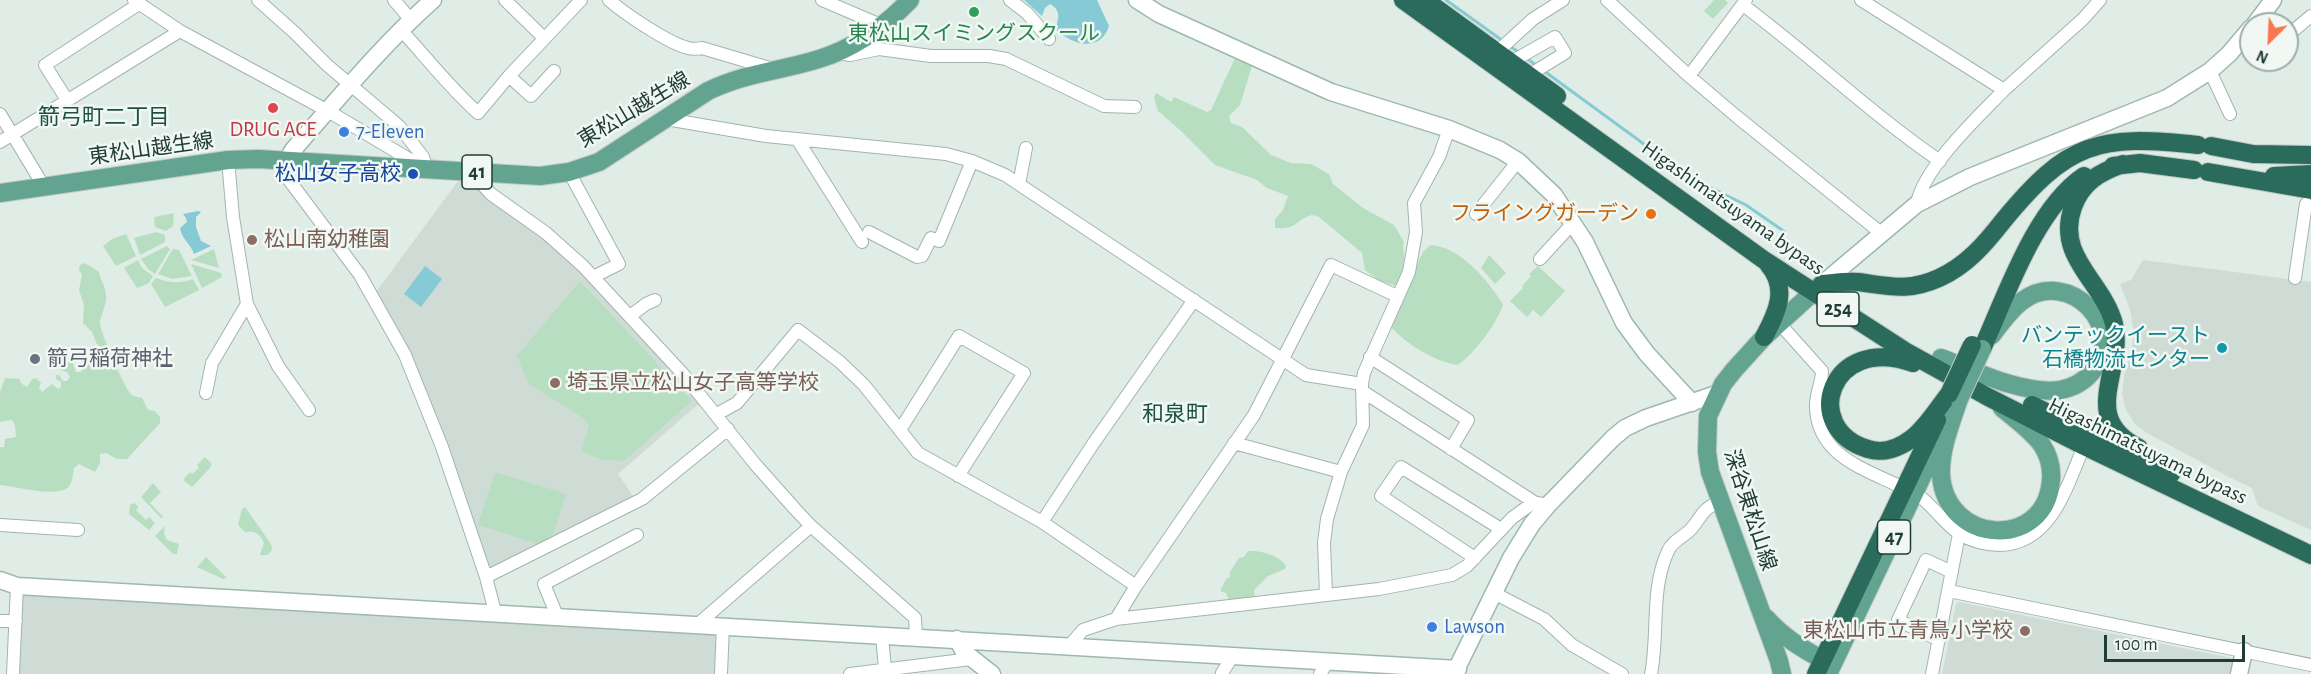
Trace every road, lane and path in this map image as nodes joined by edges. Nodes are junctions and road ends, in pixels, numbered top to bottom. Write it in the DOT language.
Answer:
graph roads {
  1 [pos="258,0"];
  2 [pos="394,0"];
  3 [pos="433,0"];
  4 [pos="505,0"];
  5 [pos="581,0"];
  6 [pos="609,0"];
  7 [pos="822,0"];
  8 [pos="910,0"];
  9 [pos="1010,0"];
  10 [pos="1137,0"];
  11 [pos="1403,0"];
  12 [pos="1425,0"];
  13 [pos="1563,0"];
  14 [pos="1607,0"];
  15 [pos="1861,0"];
  16 [pos="2100,0"];
  17 [pos="142,3"];
  18 [pos="1744,3"];
  19 [pos="2311,16"];
  20 [pos="406,25"];
  21 [pos="883,26"];
  22 [pos="2299,26"];
  23 [pos="180,31"];
  24 [pos="544,38"];
  25 [pos="1049,39"];
  26 [pos="2239,44"];
  27 [pos="837,53"];
  28 [pos="1504,57"];
  29 [pos="773,69"];
  30 [pos="2210,70"];
  31 [pos="554,71"];
  32 [pos="1529,75"];
  33 [pos="509,76"];
  34 [pos="1689,76"];
  35 [pos="350,85"];
  36 [pos="2004,90"];
  37 [pos="67,100"];
  38 [pos="1135,107"];
  39 [pos="328,111"];
  40 [pos="0,114"];
  41 [pos="2230,114"];
  42 [pos="666,119"];
  43 [pos="1449,129"];
  44 [pos="12,134"];
  45 [pos="797,139"];
  46 [pos="2145,140"];
  47 [pos="0,142"];
  48 [pos="1026,148"];
  49 [pos="2253,154"];
  50 [pos="2311,155"];
  51 [pos="228,160"];
  52 [pos="286,160"];
  53 [pos="972,161"];
  54 [pos="1518,161"];
  55 [pos="1940,161"];
  56 [pos="2311,163"];
  57 [pos="2123,164"];
  58 [pos="427,170"];
  59 [pos="477,172"];
  60 [pos="569,172"];
  61 [pos="2311,174"];
  62 [pos="2247,178"];
  63 [pos="1019,184"];
  64 [pos="42,187"];
  65 [pos="0,194"];
  66 [pos="2309,197"];
  67 [pos="1917,204"];
  68 [pos="1476,214"];
  69 [pos="1574,223"];
  70 [pos="1881,233"];
  71 [pos="1540,259"];
  72 [pos="1764,260"];
  73 [pos="593,277"];
  74 [pos="2295,278"];
  75 [pos="1817,289"];
  76 [pos="1397,296"];
  77 [pos="655,300"];
  78 [pos="1194,300"];
  79 [pos="247,304"];
  80 [pos="630,316"];
  81 [pos="1779,323"];
  82 [pos="1764,337"];
  83 [pos="1977,347"];
  84 [pos="1370,357"];
  85 [pos="1282,359"];
  86 [pos="1944,366"];
  87 [pos="1362,388"];
  88 [pos="206,393"];
  89 [pos="1719,393"];
  90 [pos="1954,396"];
  91 [pos="1988,397"];
  92 [pos="1692,403"];
  93 [pos="309,410"];
  94 [pos="717,414"];
  95 [pos="728,429"];
  96 [pos="900,430"];
  97 [pos="1234,442"];
  98 [pos="2084,446"];
  99 [pos="1451,448"];
  100 [pos="1341,472"];
  101 [pos="958,476"];
  102 [pos="2188,482"];
  103 [pos="1899,486"];
  104 [pos="1923,499"];
  105 [pos="1720,501"];
  106 [pos="1541,504"];
  107 [pos="1042,522"];
  108 [pos="0,525"];
  109 [pos="811,526"];
  110 [pos="78,530"];
  111 [pos="1501,530"];
  112 [pos="1959,534"];
  113 [pos="637,535"];
  114 [pos="2311,542"];
  115 [pos="2311,555"];
  116 [pos="1475,558"];
  117 [pos="1952,572"];
  118 [pos="486,577"];
  119 [pos="0,580"];
  120 [pos="17,586"];
  121 [pos="1136,586"];
  122 [pos="1949,591"];
  123 [pos="1494,593"];
  124 [pos="1326,594"];
  125 [pos="495,612"];
  126 [pos="1761,612"];
  127 [pos="557,616"];
  128 [pos="1116,619"];
  129 [pos="0,621"];
  130 [pos="16,621"];
  131 [pos="698,624"];
  132 [pos="723,625"];
  133 [pos="882,636"];
  134 [pos="916,637"];
  135 [pos="957,639"];
  136 [pos="1939,640"];
  137 [pos="1070,645"];
  138 [pos="2244,651"];
  139 [pos="1234,654"];
  140 [pos="2311,664"];
  141 [pos="975,666"];
  142 [pos="1325,667"];
  143 [pos="885,669"];
  144 [pos="927,669"];
  145 [pos="1822,669"];
  146 [pos="902,670"];
  147 [pos="1456,671"];
  148 [pos="13,674"];
  149 [pos="721,674"];
  150 [pos="850,674"];
  151 [pos="992,674"];
  152 [pos="1223,674"];
  153 [pos="1622,674"];
  154 [pos="1651,674"];
  155 [pos="1782,674"];
  156 [pos="1932,674"];
  157 [pos="2239,674"];
  1 -- 35 [label="street"];
  2 -- 20 [label="street"];
  3 -- 20 [label="street"];
  4 -- 24 [label="street"];
  5 -- 24 [label="street"];
  6 -- 29 [label="street"];
  7 -- 21 [label="street"];
  8 -- 21 [label="main road, 東松山越生線 / 41"];
  9 -- 25 [label="street"];
  10 -- 43 [label="street"];
  11 -- 72 [label="highway, Higashimatsuyama bypass / 254"];
  12 -- 28 [label="highway, Higashimatsuyama bypass / 254"];
  13 -- 28 [label="street"];
  14 -- 34 [label="street"];
  15 -- 36 [label="street"];
  16 -- 36 [label="street"];
  17 -- 23 [label="street"];
  17 -- 37 [label="street"];
  18 -- 34 [label="street"];
  18 -- 55 [label="street"];
  19 -- 22 [label="street"];
  20 -- 33 [label="street"];
  20 -- 35 [label="street"];
  21 -- 27 [label="main road, 東松山越生線 / 41"];
  23 -- 37 [label="street"];
  23 -- 39 [label="street"];
  24 -- 33 [label="street"];
  26 -- 30 [label="street"];
  27 -- 29 [label="main road, 東松山越生線 / 41"];
  27 -- 38 [label="street"];
  28 -- 32 [label="highway, Higashimatsuyama bypass / 254"];
  28 -- 32 [label="street"];
  29 -- 42 [label="main road, 東松山越生線 / 41"];
  30 -- 41 [label="street"];
  30 -- 67 [label="street"];
  31 -- 33 [label="street"];
  32 -- 75 [label="highway, Higashimatsuyama bypass / 254"];
  34 -- 70 [label="street"];
  35 -- 39 [label="street"];
  35 -- 58 [label="street"];
  36 -- 55 [label="street"];
  37 -- 44 [label="street"];
  39 -- 52 [label="street"];
  39 -- 58 [label="street"];
  40 -- 44 [label="street"];
  42 -- 45 [label="street"];
  42 -- 60 [label="main road, 東松山越生線 / 41"];
  43 -- 54 [label="street"];
  43 -- 76 [label="street"];
  44 -- 47 [label="street"];
  44 -- 64 [label="street"];
  45 -- 53 [label="street"];
  45 -- 53 [label="street"];
  46 -- 49 [label="highway"];
  46 -- 75 [label="highway"];
  46 -- 83 [label="highway"];
  48 -- 63 [label="street"];
  49 -- 50 [label="highway"];
  49 -- 56 [label="highway"];
  51 -- 52 [label="main road, 東松山越生線 / 41"];
  51 -- 64 [label="main road, 東松山越生線 / 41"];
  51 -- 79 [label="street"];
  52 -- 58 [label="main road, 東松山越生線 / 41"];
  52 -- 118 [label="street"];
  53 -- 63 [label="street"];
  54 -- 68 [label="street"];
  54 -- 69 [label="street"];
  55 -- 67 [label="street"];
  57 -- 62 [label="highway"];
  57 -- 83 [label="highway"];
  57 -- 102 [label="highway"];
  58 -- 59 [label="main road, 東松山越生線 / 41"];
  59 -- 60 [label="main road, 東松山越生線 / 41"];
  59 -- 73 [label="street"];
  60 -- 73 [label="street"];
  61 -- 62 [label="highway"];
  62 -- 66 [label="highway"];
  63 -- 78 [label="street"];
  64 -- 65 [label="main road, 東松山越生線 / 41"];
  66 -- 74 [label="street"];
  67 -- 70 [label="street"];
  69 -- 71 [label="street"];
  69 -- 92 [label="street"];
  70 -- 75 [label="street"];
  72 -- 75 [label="highway, Higashimatsuyama bypass / 254"];
  72 -- 82 [label="highway"];
  73 -- 80 [label="street"];
  75 -- 81 [label="main road, 深谷東松山線"];
  75 -- 86 [label="highway, Higashimatsuyama bypass / 254"];
  76 -- 84 [label="street"];
  76 -- 85 [label="street"];
  77 -- 80 [label="street"];
  78 -- 85 [label="street"];
  78 -- 107 [label="street"];
  79 -- 88 [label="street"];
  79 -- 93 [label="street"];
  80 -- 94 [label="street"];
  81 -- 82 [label="main road, 深谷東松山線"];
  81 -- 103 [label="street"];
  82 -- 89 [label="main road, 深谷東松山線"];
  83 -- 86 [label="main road"];
  83 -- 90 [label="highway, bridge"];
  84 -- 87 [label="street"];
  84 -- 99 [label="street"];
  85 -- 87 [label="street"];
  85 -- 97 [label="street"];
  86 -- 90 [label="highway"];
  86 -- 91 [label="highway, Higashimatsuyama bypass / 254"];
  86 -- 102 [label="highway, Higashimatsuyama bypass / 254"];
  87 -- 99 [label="street"];
  87 -- 100 [label="street"];
  89 -- 92 [label="street"];
  89 -- 105 [label="main road, 深谷東松山線"];
  90 -- 91 [label="main road"];
  90 -- 145 [label="highway"];
  91 -- 98 [label="highway, Higashimatsuyama bypass / 254"];
  92 -- 106 [label="street"];
  94 -- 95 [label="street"];
  94 -- 96 [label="street"];
  95 -- 109 [label="street"];
  95 -- 118 [label="street"];
  96 -- 101 [label="street"];
  96 -- 101 [label="street"];
  97 -- 100 [label="street"];
  97 -- 121 [label="street"];
  98 -- 112 [label="street"];
  98 -- 115 [label="highway, Higashimatsuyama bypass / 254"];
  99 -- 106 [label="street"];
  100 -- 124 [label="street"];
  101 -- 107 [label="street"];
  102 -- 114 [label="highway, Higashimatsuyama bypass / 254"];
  104 -- 112 [label="street"];
  105 -- 126 [label="main road, 深谷東松山線"];
  105 -- 154 [label="street"];
  106 -- 111 [label="street"];
  106 -- 123 [label="street"];
  107 -- 121 [label="street"];
  108 -- 110 [label="street"];
  109 -- 131 [label="street"];
  109 -- 134 [label="street"];
  111 -- 116 [label="street"];
  111 -- 116 [label="street"];
  112 -- 117 [label="street"];
  113 -- 127 [label="street"];
  116 -- 124 [label="street"];
  117 -- 122 [label="street"];
  117 -- 136 [label="street"];
  118 -- 125 [label="street"];
  119 -- 120 [label="street"];
  120 -- 125 [label="street"];
  120 -- 130 [label="street"];
  121 -- 128 [label="street"];
  122 -- 136 [label="street"];
  122 -- 138 [label="street"];
  123 -- 147 [label="street"];
  123 -- 153 [label="street"];
  124 -- 128 [label="street"];
  125 -- 127 [label="street"];
  126 -- 145 [label="main road, 深谷東松山線"];
  126 -- 155 [label="main road, 深谷東松山線"];
  127 -- 131 [label="street"];
  128 -- 137 [label="street"];
  129 -- 130 [label="street"];
  130 -- 148 [label="street"];
  131 -- 132 [label="street"];
  132 -- 133 [label="street"];
  132 -- 149 [label="street"];
  133 -- 134 [label="street"];
  133 -- 143 [label="street"];
  134 -- 135 [label="street"];
  135 -- 137 [label="street"];
  135 -- 141 [label="street"];
  136 -- 156 [label="street"];
  137 -- 139 [label="street"];
  138 -- 140 [label="street"];
  138 -- 157 [label="street"];
  139 -- 142 [label="street"];
  139 -- 152 [label="street"];
  141 -- 144 [label="street"];
  141 -- 151 [label="street"];
  142 -- 147 [label="street"];
  143 -- 146 [label="street"];
  143 -- 150 [label="street"];
  144 -- 146 [label="street"];
}
